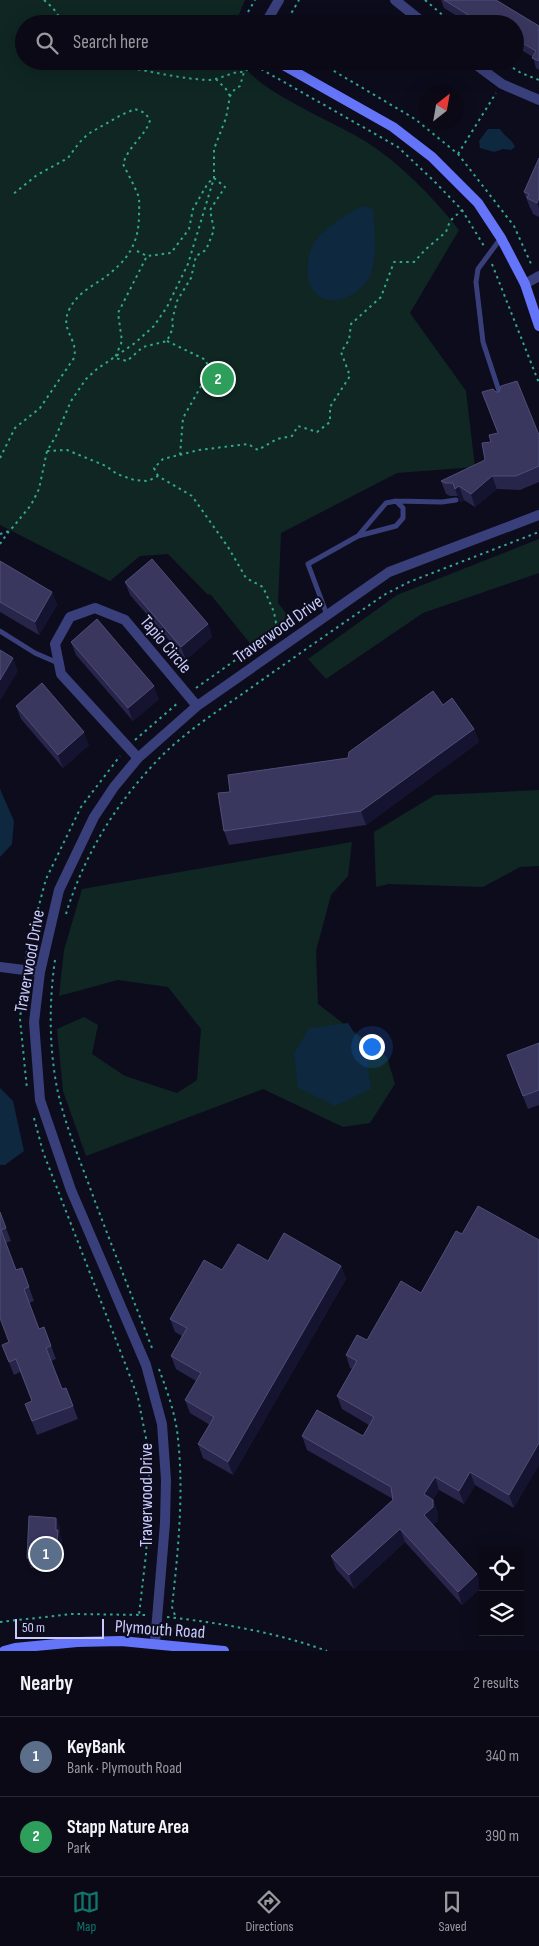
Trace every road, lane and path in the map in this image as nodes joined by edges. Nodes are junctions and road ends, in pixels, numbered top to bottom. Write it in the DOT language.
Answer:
graph roads {
  1 [pos="44,0"];
  2 [pos="255,0"];
  3 [pos="279,0"];
  4 [pos="299,0"];
  5 [pos="395,0"];
  6 [pos="424,0"];
  7 [pos="58,15"];
  8 [pos="246,15"];
  9 [pos="270,15"];
  10 [pos="290,15"];
  11 [pos="413,15"];
  12 [pos="442,15"];
  13 [pos="138,70"];
  14 [pos="246,70"];
  15 [pos="264,70"];
  16 [pos="292,70"];
  17 [pos="483,70"];
  18 [pos="516,70"];
  19 [pos="244,72"];
  20 [pos="215,79"];
  21 [pos="539,80"];
  22 [pos="502,84"];
  23 [pos="230,96"];
  24 [pos="539,100"];
  25 [pos="458,154"];
  26 [pos="214,178"];
  27 [pos="12,195"];
  28 [pos="462,210"];
  29 [pos="501,238"];
  30 [pos="137,250"];
  31 [pos="488,254"];
  32 [pos="147,256"];
  33 [pos="539,276"];
  34 [pos="525,284"];
  35 [pos="539,326"];
  36 [pos="167,341"];
  37 [pos="115,358"];
  38 [pos="539,383"];
  39 [pos="502,401"];
  40 [pos="47,451"];
  41 [pos="180,455"];
  42 [pos="0,458"];
  43 [pos="158,476"];
  44 [pos="456,500"];
  45 [pos="396,501"];
  46 [pos="539,515"];
  47 [pos="9,531"];
  48 [pos="539,532"];
  49 [pos="0,534"];
  50 [pos="358,536"];
  51 [pos="0,544"];
  52 [pos="311,598"];
  53 [pos="326,615"];
  54 [pos="281,628"];
  55 [pos="0,631"];
  56 [pos="59,663"];
  57 [pos="196,688"];
  58 [pos="180,701"];
  59 [pos="197,706"];
  60 [pos="133,742"];
  61 [pos="138,758"];
  62 [pos="64,918"];
  63 [pos="56,956"];
  64 [pos="0,967"];
  65 [pos="40,972"];
  66 [pos="64,1206"];
  67 [pos="132,1294"];
  68 [pos="176,1618"];
  69 [pos="0,1622"];
  70 [pos="155,1643"];
  71 [pos="4,1651"];
  72 [pos="224,1651"];
  73 [pos="327,1651"];
  1 -- 7 [label="path"];
  2 -- 8 [label="path"];
  3 -- 9 [label="street"];
  4 -- 10 [label="path"];
  5 -- 11 [label="street"];
  6 -- 12 [label="path"];
  13 -- 20 [label="path"];
  14 -- 19 [label="path"];
  15 -- 28 [label="path"];
  16 -- 29 [label="street"];
  17 -- 22 [label="street"];
  18 -- 21 [label="path"];
  19 -- 20 [label="path"];
  19 -- 23 [label="path"];
  20 -- 23 [label="path"];
  22 -- 24 [label="street"];
  22 -- 25 [label="path"];
  23 -- 26 [label="path"];
  26 -- 32 [label="path"];
  26 -- 36 [label="path"];
  26 -- 37 [label="path"];
  27 -- 42 [label="path"];
  28 -- 31 [label="path"];
  28 -- 41 [label="path"];
  29 -- 31 [label="lane"];
  29 -- 34 [label="street"];
  30 -- 32 [label="path"];
  31 -- 38 [label="path"];
  31 -- 39 [label="lane"];
  32 -- 37 [label="path"];
  33 -- 34 [label="street"];
  34 -- 35 [label="street"];
  36 -- 37 [label="path"];
  36 -- 41 [label="path"];
  37 -- 40 [label="path"];
  40 -- 43 [label="path"];
  40 -- 47 [label="path"];
  41 -- 43 [label="path"];
  43 -- 54 [label="path"];
  44 -- 45 [label="lane"];
  45 -- 50 [label="lane"];
  45 -- 50 [label="lane"];
  46 -- 53 [label="street, Traverwood Drive"];
  47 -- 49 [label="path"];
  47 -- 51 [label="path"];
  48 -- 62 [label="path"];
  50 -- 53 [label="lane"];
  52 -- 54 [label="path"];
  53 -- 59 [label="street, Traverwood Drive"];
  54 -- 57 [label="path"];
  55 -- 56 [label="lane"];
  56 -- 59 [label="street, Tapio Circle"];
  56 -- 61 [label="street, Tapio Circle"];
  58 -- 60 [label="path"];
  59 -- 61 [label="street, Traverwood Drive"];
  61 -- 65 [label="street, Traverwood Drive"];
  63 -- 67 [label="path"];
  64 -- 65 [label="street"];
  65 -- 70 [label="street, Traverwood Drive"];
  66 -- 69 [label="path"];
  68 -- 73 [label="path"];
  70 -- 71 [label="street, Plymouth Road"];
  70 -- 72 [label="street, Plymouth Road"];
}
